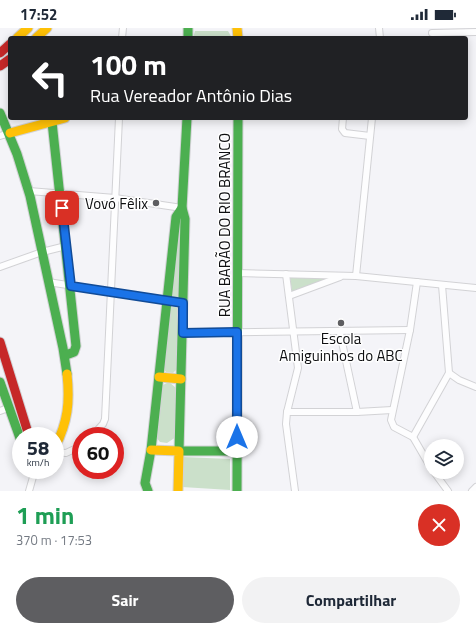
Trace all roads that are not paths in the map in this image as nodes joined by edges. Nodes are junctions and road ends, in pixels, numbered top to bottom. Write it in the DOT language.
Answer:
graph roads {
  1 [pos="28,28"];
  2 [pos="47,28"];
  3 [pos="476,32"];
  4 [pos="432,33"];
  5 [pos="19,36"];
  6 [pos="38,36"];
  7 [pos="8,46"];
  8 [pos="0,53"];
  9 [pos="0,113"];
  10 [pos="58,120"];
  11 [pos="119,120"];
  12 [pos="187,120"];
  13 [pos="238,120"];
  14 [pos="343,120"];
  15 [pos="372,120"];
  16 [pos="52,122"];
  17 [pos="10,133"];
  18 [pos="0,136"];
  19 [pos="370,136"];
  20 [pos="29,191"];
  21 [pos="60,195"];
  22 [pos="115,198"];
  23 [pos="182,208"];
  24 [pos="66,246"];
  25 [pos="42,252"];
  26 [pos="0,267"];
  27 [pos="237,273"];
  28 [pos="286,274"];
  29 [pos="343,276"];
  30 [pos="356,276"];
  31 [pos="48,282"];
  32 [pos="417,282"];
  33 [pos="442,285"];
  34 [pos="71,286"];
  35 [pos="476,288"];
  36 [pos="110,292"];
  37 [pos="289,296"];
  38 [pos="167,300"];
  39 [pos="183,303"];
  40 [pos="410,330"];
  41 [pos="237,332"];
  42 [pos="340,332"];
  43 [pos="183,333"];
  44 [pos="294,333"];
  45 [pos="0,342"];
  46 [pos="66,356"];
  47 [pos="449,373"];
  48 [pos="159,377"];
  49 [pos="181,379"];
  50 [pos="0,382"];
  51 [pos="476,387"];
  52 [pos="4,409"];
  53 [pos="392,410"];
  54 [pos="287,412"];
  55 [pos="357,412"];
  56 [pos="14,427"];
  57 [pos="26,427"];
  58 [pos="62,427"];
  59 [pos="100,427"];
  60 [pos="413,437"];
  61 [pos="151,450"];
  62 [pos="179,451"];
  63 [pos="237,452"];
  64 [pos="424,456"];
  65 [pos="32,479"];
  66 [pos="439,479"];
  67 [pos="476,487"];
  68 [pos="29,491"];
  69 [pos="147,491"];
  70 [pos="178,491"];
  71 [pos="237,491"];
  72 [pos="295,491"];
  73 [pos="448,491"];
  74 [pos="472,491"];
  1 -- 5 [label="main road"];
  2 -- 6 [label="main road"];
  3 -- 4 [label="street"];
  7 -- 8 [label="main road"];
  9 -- 17 [label="main road"];
  10 -- 16 [label="main road"];
  11 -- 22 [label="street"];
  12 -- 23 [label="main road"];
  13 -- 27 [label="main road, RUA BARÃO DO RIO BRANCO"];
  14 -- 19 [label="street"];
  15 -- 19 [label="street"];
  16 -- 17 [label="main road"];
  16 -- 21 [label="main road"];
  17 -- 18 [label="street"];
  17 -- 20 [label="main road"];
  19 -- 30 [label="street"];
  20 -- 21 [label="street"];
  20 -- 25 [label="main road"];
  21 -- 22 [label="street"];
  21 -- 24 [label="main road"];
  22 -- 23 [label="street"];
  22 -- 36 [label="street"];
  23 -- 38 [label="main road"];
  23 -- 39 [label="main road"];
  24 -- 25 [label="street"];
  24 -- 34 [label="main road"];
  25 -- 26 [label="street"];
  25 -- 31 [label="main road"];
  27 -- 28 [label="street"];
  27 -- 41 [label="main road, RUA BARÃO DO RIO BRANCO"];
  28 -- 29 [label="street"];
  28 -- 37 [label="street"];
  29 -- 30 [label="street"];
  29 -- 37 [label="street"];
  30 -- 32 [label="street"];
  31 -- 34 [label="street"];
  31 -- 46 [label="main road"];
  32 -- 33 [label="street"];
  32 -- 40 [label="street"];
  33 -- 35 [label="street"];
  33 -- 47 [label="street"];
  34 -- 36 [label="street"];
  34 -- 46 [label="main road"];
  36 -- 38 [label="street"];
  36 -- 59 [label="street"];
  37 -- 44 [label="street"];
  38 -- 39 [label="street"];
  38 -- 48 [label="main road"];
  39 -- 43 [label="main road"];
  40 -- 42 [label="street"];
  40 -- 53 [label="street"];
  41 -- 43 [label="street"];
  41 -- 44 [label="street"];
  41 -- 63 [label="main road, RUA BARÃO DO RIO BRANCO"];
  42 -- 44 [label="street"];
  42 -- 55 [label="street"];
  43 -- 49 [label="main road"];
  44 -- 54 [label="street"];
  45 -- 57 [label="main road"];
  46 -- 58 [label="main road"];
  47 -- 51 [label="street"];
  47 -- 60 [label="street"];
  48 -- 49 [label="main road"];
  48 -- 61 [label="main road"];
  49 -- 62 [label="main road"];
  50 -- 52 [label="main road"];
  52 -- 56 [label="main road"];
  53 -- 55 [label="street"];
  53 -- 60 [label="street"];
  54 -- 55 [label="street"];
  54 -- 72 [label="street"];
  60 -- 64 [label="street"];
  61 -- 62 [label="main road"];
  61 -- 69 [label="main road"];
  62 -- 63 [label="main road"];
  62 -- 70 [label="main road"];
  63 -- 71 [label="main road, RUA BARÃO DO RIO BRANCO"];
  65 -- 68 [label="street"];
  66 -- 73 [label="street"];
  67 -- 74 [label="street"];
}
